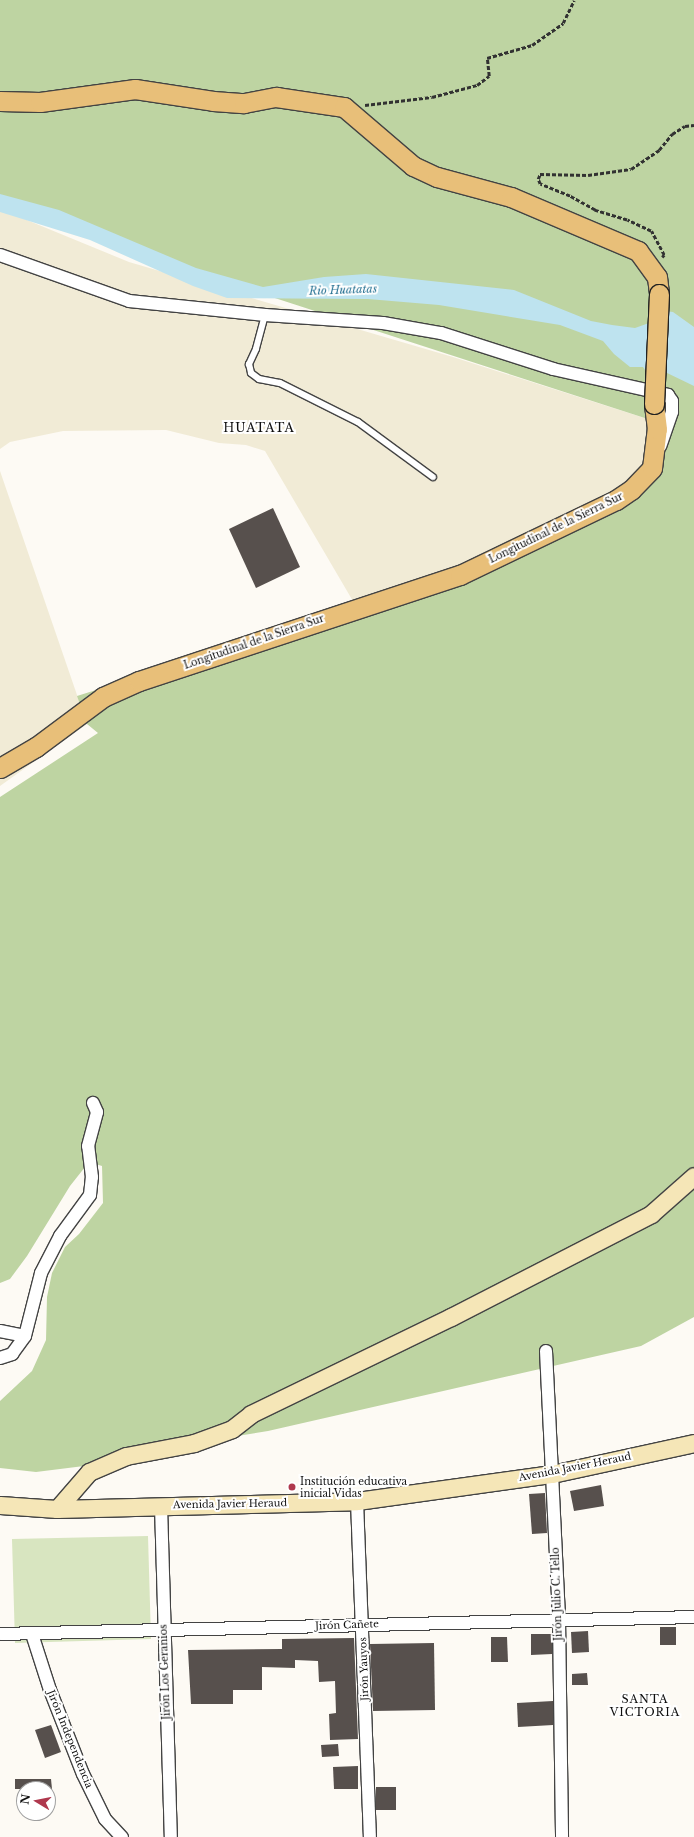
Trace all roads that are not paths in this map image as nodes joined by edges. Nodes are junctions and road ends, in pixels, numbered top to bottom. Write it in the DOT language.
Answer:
graph roads {
  1 [pos="0,101"];
  2 [pos="0,255"];
  3 [pos="265,315"];
  4 [pos="652,468"];
  5 [pos="433,477"];
  6 [pos="0,768"];
  7 [pos="93,1103"];
  8 [pos="694,1176"];
  9 [pos="0,1330"];
  10 [pos="25,1336"];
  11 [pos="546,1351"];
  12 [pos="0,1358"];
  13 [pos="694,1443"];
  14 [pos="552,1474"];
  15 [pos="357,1501"];
  16 [pos="0,1505"];
  17 [pos="161,1506"];
  18 [pos="57,1509"];
  19 [pos="694,1617"];
  20 [pos="558,1619"];
  21 [pos="362,1624"];
  22 [pos="164,1631"];
  23 [pos="0,1634"];
  24 [pos="32,1634"];
  25 [pos="122,1837"];
  26 [pos="171,1837"];
  27 [pos="370,1837"];
  28 [pos="562,1837"];
  1 -- 4 [label="main road, bridge"];
  2 -- 3 [label="street"];
  3 -- 4 [label="street"];
  3 -- 5 [label="lane"];
  4 -- 6 [label="main road, Longitudinal de la Sierra Sur"];
  7 -- 10 [label="street"];
  8 -- 18 [label="main road"];
  9 -- 10 [label="street"];
  10 -- 12 [label="street"];
  11 -- 14 [label="street, Jirón Julio C. Tello"];
  13 -- 14 [label="main road, Avenida Javier Heraud"];
  14 -- 15 [label="main road, Avenida Javier Heraud"];
  14 -- 20 [label="street, Jirón Julio C. Tello"];
  15 -- 17 [label="main road, Avenida Javier Heraud"];
  15 -- 21 [label="street, Jirón Yauyos"];
  16 -- 18 [label="main road, Avenida Javier Heraud"];
  17 -- 18 [label="main road, Avenida Javier Heraud"];
  17 -- 22 [label="street, Jirón Los Geranios"];
  19 -- 20 [label="street, Jirón Cañete"];
  20 -- 21 [label="street, Jirón Cañete"];
  20 -- 28 [label="street, Jirón Julio C. Tello"];
  21 -- 22 [label="street, Jirón Cañete"];
  21 -- 27 [label="street, Jirón Yauyos"];
  22 -- 24 [label="street, Jirón Cañete"];
  22 -- 26 [label="street, Jirón Los Geranios"];
  23 -- 24 [label="street, Jirón Cañete"];
  24 -- 25 [label="street, Jirón Independencia"];
}
